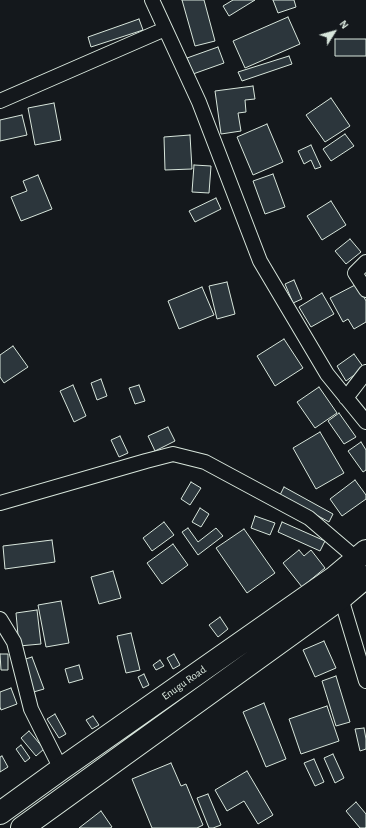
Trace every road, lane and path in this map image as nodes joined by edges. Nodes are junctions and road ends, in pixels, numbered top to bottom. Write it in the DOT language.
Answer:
graph roads {
  1 [pos="152,0"];
  2 [pos="165,29"];
  3 [pos="0,101"];
  4 [pos="366,262"];
  5 [pos="366,290"];
  6 [pos="366,372"];
  7 [pos="346,398"];
  8 [pos="366,422"];
  9 [pos="0,503"];
  10 [pos="363,562"];
  11 [pos="341,598"];
  12 [pos="0,619"];
  13 [pos="366,681"];
  14 [pos="61,769"];
  15 [pos="0,813"];
  16 [pos="22,828"];
  1 -- 2 [label="street"];
  2 -- 3 [label="street"];
  2 -- 7 [label="street"];
  4 -- 5 [label="street"];
  6 -- 7 [label="street"];
  7 -- 8 [label="street"];
  9 -- 10 [label="street"];
  10 -- 11 [label="main road"];
  10 -- 14 [label="main road, Enugu Road"];
  11 -- 13 [label="street"];
  11 -- 16 [label="main road"];
  12 -- 14 [label="street"];
  14 -- 15 [label="main road, Enugu Road"];
}
